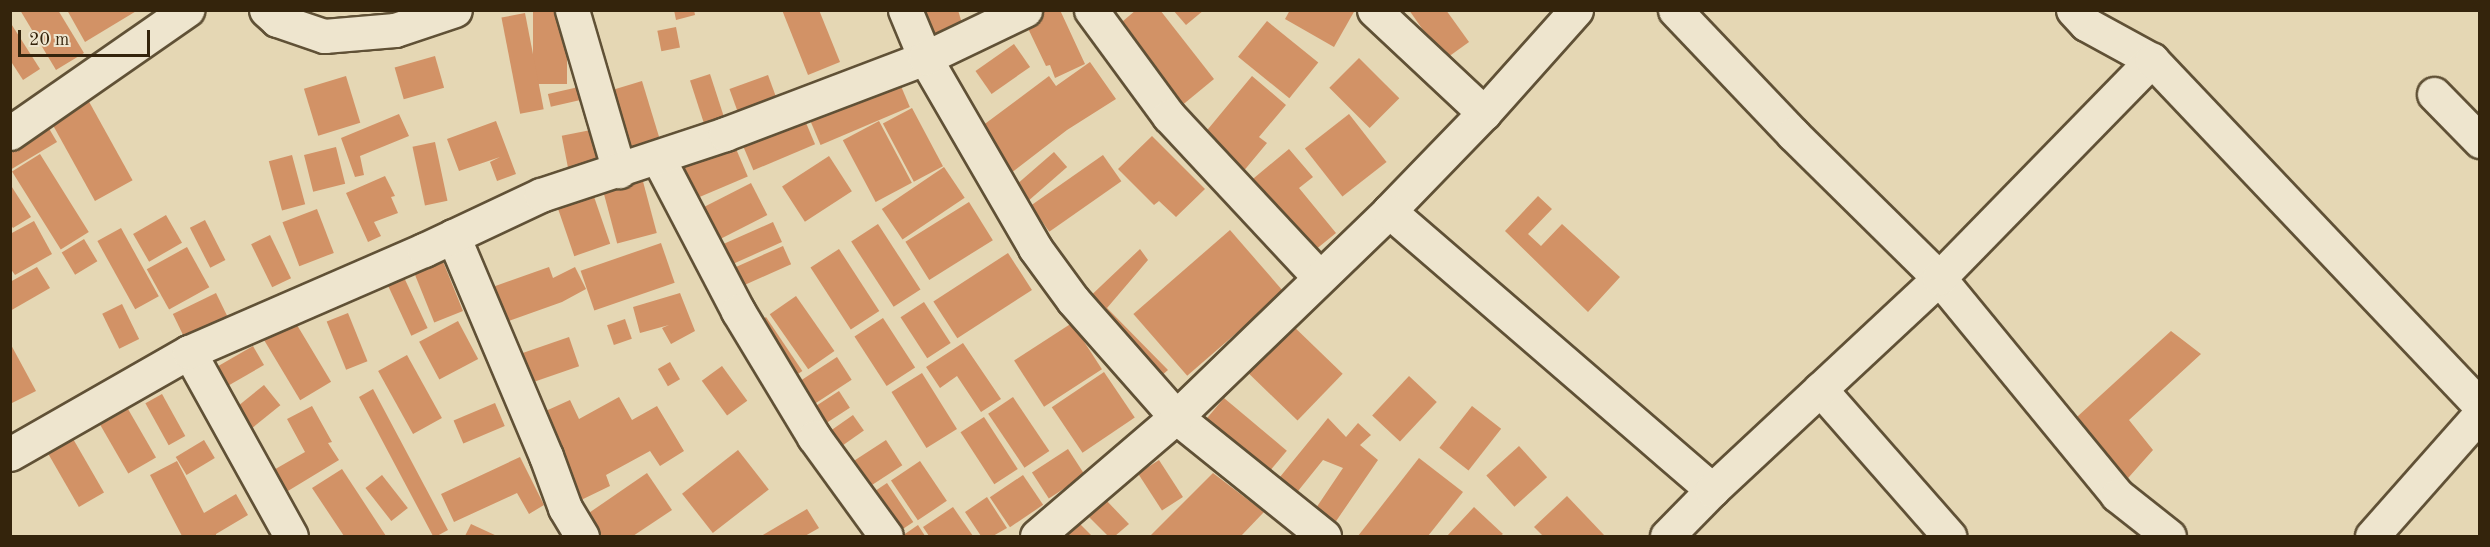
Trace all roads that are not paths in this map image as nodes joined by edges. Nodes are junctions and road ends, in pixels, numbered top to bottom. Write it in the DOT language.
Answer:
graph roads {
  1 [pos="187,10"];
  2 [pos="266,10"];
  3 [pos="455,10"];
  4 [pos="572,10"];
  5 [pos="905,10"];
  6 [pos="1025,10"];
  7 [pos="1091,10"];
  8 [pos="1374,10"];
  9 [pos="1576,10"];
  10 [pos="1676,10"];
  11 [pos="2073,10"];
  12 [pos="925,58"];
  13 [pos="2151,60"];
  14 [pos="2434,94"];
  15 [pos="1484,112"];
  16 [pos="10,133"];
  17 [pos="2480,141"];
  18 [pos="658,158"];
  19 [pos="619,171"];
  20 [pos="1389,211"];
  21 [pos="453,236"];
  22 [pos="1319,277"];
  23 [pos="1938,278"];
  24 [pos="189,352"];
  25 [pos="1820,389"];
  26 [pos="2480,406"];
  27 [pos="2480,414"];
  28 [pos="1176,417"];
  29 [pos="10,454"];
  30 [pos="1712,490"];
  31 [pos="2385,531"];
  32 [pos="291,537"];
  33 [pos="582,537"];
  34 [pos="886,537"];
  35 [pos="1037,537"];
  36 [pos="1324,537"];
  37 [pos="1667,537"];
  38 [pos="1949,537"];
  39 [pos="2169,537"];
  1 -- 16 [label="street"];
  2 -- 3 [label="street"];
  4 -- 19 [label="street"];
  5 -- 12 [label="street"];
  6 -- 12 [label="street"];
  7 -- 22 [label="street"];
  8 -- 15 [label="street"];
  9 -- 15 [label="street"];
  10 -- 23 [label="street"];
  11 -- 13 [label="street"];
  12 -- 18 [label="street"];
  12 -- 28 [label="street"];
  13 -- 23 [label="street"];
  13 -- 26 [label="street"];
  14 -- 17 [label="street"];
  15 -- 20 [label="street"];
  18 -- 19 [label="street"];
  18 -- 34 [label="street"];
  19 -- 21 [label="street"];
  20 -- 22 [label="street"];
  20 -- 30 [label="street"];
  21 -- 24 [label="street"];
  21 -- 33 [label="street"];
  22 -- 28 [label="street"];
  23 -- 25 [label="street"];
  23 -- 39 [label="street"];
  24 -- 29 [label="street"];
  24 -- 32 [label="street"];
  25 -- 30 [label="street"];
  25 -- 38 [label="street"];
  27 -- 31 [label="street"];
  28 -- 35 [label="street"];
  28 -- 36 [label="street"];
  30 -- 37 [label="street"];
}
